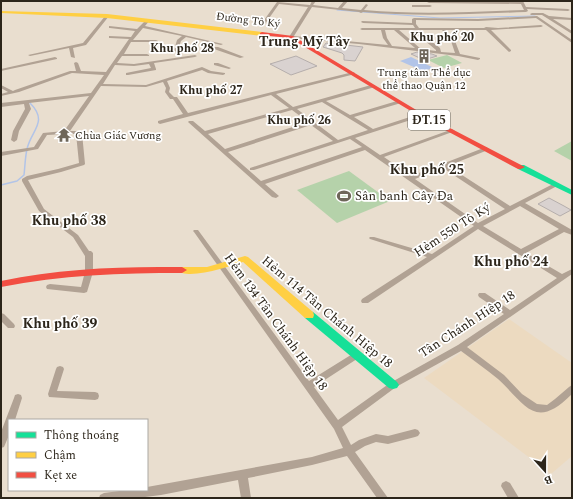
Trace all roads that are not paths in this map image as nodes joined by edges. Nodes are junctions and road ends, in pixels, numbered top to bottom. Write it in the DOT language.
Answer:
graph roads {
  1 [pos="314,1"];
  2 [pos="346,1"];
  3 [pos="522,2"];
  4 [pos="429,3"];
  5 [pos="366,5"];
  6 [pos="310,6"];
  7 [pos="413,6"];
  8 [pos="375,7"];
  9 [pos="339,9"];
  10 [pos="525,9"];
  11 [pos="568,10"];
  12 [pos="1,12"];
  13 [pos="364,13"];
  14 [pos="374,13"];
  15 [pos="430,13"];
  16 [pos="107,16"];
  17 [pos="548,17"];
  18 [pos="572,19"];
  19 [pos="478,20"];
  20 [pos="414,21"];
  21 [pos="363,22"];
  22 [pos="264,23"];
  23 [pos="142,25"];
  24 [pos="541,26"];
  25 [pos="110,28"];
  26 [pos="362,29"];
  27 [pos="383,29"];
  28 [pos="487,29"];
  29 [pos="395,30"];
  30 [pos="416,30"];
  31 [pos="444,30"];
  32 [pos="572,35"];
  33 [pos="185,36"];
  34 [pos="110,37"];
  35 [pos="296,37"];
  36 [pos="565,37"];
  37 [pos="132,39"];
  38 [pos="156,40"];
  39 [pos="572,42"];
  40 [pos="359,43"];
  41 [pos="221,44"];
  42 [pos="391,47"];
  43 [pos="71,48"];
  44 [pos="216,48"];
  45 [pos="420,50"];
  46 [pos="509,51"];
  47 [pos="42,53"];
  48 [pos="178,53"];
  49 [pos="439,53"];
  50 [pos="121,54"];
  51 [pos="30,55"];
  52 [pos="147,55"];
  53 [pos="458,55"];
  54 [pos="195,56"];
  55 [pos="74,57"];
  56 [pos="242,57"];
  57 [pos="55,58"];
  58 [pos="478,59"];
  59 [pos="46,60"];
  60 [pos="76,63"];
  61 [pos="151,63"];
  62 [pos="114,64"];
  63 [pos="216,64"];
  64 [pos="229,68"];
  65 [pos="1,70"];
  66 [pos="79,72"];
  67 [pos="353,73"];
  68 [pos="108,74"];
  69 [pos="128,74"];
  70 [pos="224,74"];
  71 [pos="164,80"];
  72 [pos="99,85"];
  73 [pos="1,86"];
  74 [pos="373,86"];
  75 [pos="12,92"];
  76 [pos="93,94"];
  77 [pos="273,94"];
  78 [pos="1,95"];
  79 [pos="322,100"];
  80 [pos="399,102"];
  81 [pos="26,103"];
  82 [pos="1,105"];
  83 [pos="293,108"];
  84 [pos="421,115"];
  85 [pos="187,116"];
  86 [pos="349,117"];
  87 [pos="160,122"];
  88 [pos="191,122"];
  89 [pos="312,123"];
  90 [pos="66,132"];
  91 [pos="373,132"];
  92 [pos="452,132"];
  93 [pos="205,133"];
  94 [pos="352,138"];
  95 [pos="14,140"];
  96 [pos="338,142"];
  97 [pos="365,148"];
  98 [pos="486,149"];
  99 [pos="224,151"];
  100 [pos="1,154"];
  101 [pos="379,157"];
  102 [pos="444,166"];
  103 [pos="252,169"];
  104 [pos="410,179"];
  105 [pos="260,184"];
  106 [pos="555,185"];
  107 [pos="572,193"];
  108 [pos="276,196"];
  109 [pos="520,203"];
  110 [pos="510,208"];
  111 [pos="478,226"];
  112 [pos="564,229"];
  113 [pos="196,231"];
  114 [pos="572,233"];
  115 [pos="372,238"];
  116 [pos="522,252"];
  117 [pos="432,256"];
  118 [pos="222,267"];
  119 [pos="572,271"];
  120 [pos="89,272"];
  121 [pos="562,278"];
  122 [pos="1,284"];
  123 [pos="50,287"];
  124 [pos="482,295"];
  125 [pos="364,300"];
  126 [pos="509,313"];
  127 [pos="1,316"];
  128 [pos="11,326"];
  129 [pos="461,347"];
  130 [pos="357,355"];
  131 [pos="60,369"];
  132 [pos="393,385"];
  133 [pos="308,386"];
  134 [pos="572,389"];
  135 [pos="95,396"];
  136 [pos="18,398"];
  137 [pos="10,419"];
  138 [pos="8,425"];
  139 [pos="337,426"];
  140 [pos="415,433"];
  141 [pos="1,441"];
  142 [pos="350,451"];
  143 [pos="242,475"];
  144 [pos="506,486"];
  145 [pos="110,497"];
  146 [pos="246,498"];
  147 [pos="383,498"];
  148 [pos="514,498"];
  1 -- 6 [label="street"];
  2 -- 9 [label="street"];
  3 -- 4 [label="street"];
  3 -- 10 [label="street"];
  4 -- 7 [label="street"];
  4 -- 15 [label="street"];
  5 -- 13 [label="street"];
  6 -- 9 [label="street"];
  6 -- 22 [label="street"];
  6 -- 35 [label="street"];
  8 -- 14 [label="street"];
  9 -- 13 [label="street"];
  10 -- 11 [label="street"];
  10 -- 15 [label="street"];
  10 -- 17 [label="street"];
  12 -- 16 [label="main road, Đường Tô Ký / ĐT.15"];
  13 -- 14 [label="street"];
  13 -- 20 [label="street"];
  13 -- 21 [label="street"];
  14 -- 15 [label="street"];
  16 -- 23 [label="main road, Đường Tô Ký / ĐT.15"];
  16 -- 43 [label="street"];
  17 -- 18 [label="street"];
  17 -- 32 [label="street"];
  19 -- 20 [label="street"];
  19 -- 28 [label="street"];
  19 -- 36 [label="street"];
  20 -- 21 [label="street"];
  20 -- 30 [label="street"];
  21 -- 26 [label="street"];
  23 -- 25 [label="street"];
  23 -- 33 [label="street"];
  23 -- 35 [label="main road, Đường Tô Ký / ĐT.15"];
  23 -- 37 [label="street"];
  24 -- 28 [label="street"];
  26 -- 27 [label="street"];
  26 -- 40 [label="street"];
  27 -- 29 [label="street"];
  27 -- 42 [label="street"];
  28 -- 31 [label="street"];
  28 -- 46 [label="street"];
  29 -- 30 [label="street"];
  29 -- 45 [label="street"];
  30 -- 31 [label="street"];
  30 -- 49 [label="street"];
  31 -- 53 [label="street"];
  32 -- 36 [label="street"];
  33 -- 41 [label="street"];
  33 -- 48 [label="street"];
  34 -- 37 [label="street"];
  35 -- 40 [label="street"];
  35 -- 67 [label="main road, Đường Tô Ký / ĐT.15"];
  36 -- 39 [label="street"];
  37 -- 38 [label="street"];
  37 -- 50 [label="street"];
  40 -- 42 [label="street"];
  42 -- 45 [label="street"];
  43 -- 47 [label="street"];
  43 -- 55 [label="street"];
  44 -- 56 [label="street"];
  45 -- 49 [label="street"];
  47 -- 51 [label="street"];
  47 -- 59 [label="street"];
  49 -- 53 [label="street"];
  50 -- 52 [label="street"];
  50 -- 62 [label="street"];
  53 -- 58 [label="street"];
  54 -- 61 [label="street"];
  57 -- 59 [label="street"];
  59 -- 65 [label="street"];
  60 -- 66 [label="street"];
  61 -- 62 [label="street"];
  61 -- 69 [label="street"];
  62 -- 68 [label="street"];
  63 -- 64 [label="street"];
  66 -- 68 [label="street"];
  66 -- 75 [label="street"];
  67 -- 74 [label="main road, Đường Tô Ký / ĐT.15"];
  67 -- 77 [label="street"];
  68 -- 72 [label="street"];
  70 -- 71 [label="street"];
  71 -- 72 [label="street"];
  71 -- 85 [label="street"];
  72 -- 76 [label="street"];
  73 -- 75 [label="street"];
  74 -- 79 [label="street"];
  74 -- 80 [label="main road, Đường Tô Ký / ĐT.15"];
  75 -- 78 [label="street"];
  76 -- 81 [label="street"];
  76 -- 90 [label="street"];
  77 -- 83 [label="street"];
  77 -- 85 [label="street"];
  79 -- 83 [label="street"];
  79 -- 86 [label="street"];
  80 -- 84 [label="main road, Đường Tô Ký / ĐT.15"];
  80 -- 86 [label="street"];
  81 -- 82 [label="street"];
  81 -- 95 [label="street"];
  83 -- 89 [label="street"];
  83 -- 93 [label="street"];
  84 -- 91 [label="street"];
  84 -- 92 [label="main road, Đường Tô Ký / ĐT.15"];
  85 -- 87 [label="street"];
  86 -- 91 [label="street"];
  88 -- 93 [label="street"];
  89 -- 96 [label="street"];
  89 -- 99 [label="street"];
  90 -- 100 [label="street"];
  90 -- 120 [label="street"];
  91 -- 94 [label="street"];
  92 -- 98 [label="main road, Đường Tô Ký / ĐT.15"];
  92 -- 101 [label="street"];
  93 -- 99 [label="street"];
  94 -- 96 [label="street"];
  94 -- 97 [label="street"];
  96 -- 103 [label="street"];
  97 -- 101 [label="street"];
  97 -- 105 [label="street"];
  98 -- 102 [label="street"];
  98 -- 106 [label="main road, Đường Tô Ký / ĐT.15"];
  99 -- 105 [label="street"];
  101 -- 104 [label="street"];
  102 -- 104 [label="street"];
  102 -- 110 [label="street"];
  104 -- 111 [label="street"];
  105 -- 108 [label="street"];
  106 -- 107 [label="main road, Đường Tô Ký / ĐT.15"];
  106 -- 109 [label="street, Hẻm 550 Tô Ký"];
  109 -- 110 [label="street, Hẻm 550 Tô Ký"];
  109 -- 112 [label="street"];
  110 -- 111 [label="street, Hẻm 550 Tô Ký"];
  111 -- 116 [label="street"];
  111 -- 117 [label="street, Hẻm 550 Tô Ký"];
  112 -- 114 [label="street"];
  112 -- 116 [label="street"];
  113 -- 118 [label="street, Hẻm 134 Tân Chánh Hiệp 18"];
  115 -- 117 [label="street"];
  116 -- 121 [label="street"];
  117 -- 125 [label="street, Hẻm 550 Tô Ký"];
  118 -- 120 [label="main road"];
  118 -- 130 [label="main road, Hẻm 114 Tân Chánh Hiệp 18"];
  118 -- 133 [label="street, Hẻm 134 Tân Chánh Hiệp 18"];
  119 -- 121 [label="street, Tân Chánh Hiệp 18"];
  120 -- 122 [label="main road"];
  120 -- 123 [label="street"];
  121 -- 126 [label="street, Tân Chánh Hiệp 18"];
  124 -- 126 [label="street"];
  126 -- 129 [label="street, Tân Chánh Hiệp 18"];
  127 -- 128 [label="street"];
  129 -- 132 [label="street, Tân Chánh Hiệp 18"];
  129 -- 134 [label="street"];
  130 -- 132 [label="main road, Hẻm 114 Tân Chánh Hiệp 18"];
  130 -- 133 [label="street"];
  131 -- 135 [label="street"];
  132 -- 139 [label="street, Tân Chánh Hiệp 18"];
  133 -- 139 [label="street, Hẻm 134 Tân Chánh Hiệp 18"];
  136 -- 137 [label="street"];
  138 -- 141 [label="street"];
  139 -- 142 [label="street, Hẻm 134 Tân Chánh Hiệp 18"];
  140 -- 142 [label="street"];
  142 -- 143 [label="street"];
  142 -- 147 [label="street, Hẻm 134 Tân Chánh Hiệp 18"];
  143 -- 145 [label="street"];
  143 -- 146 [label="street"];
  144 -- 148 [label="street"];
}
